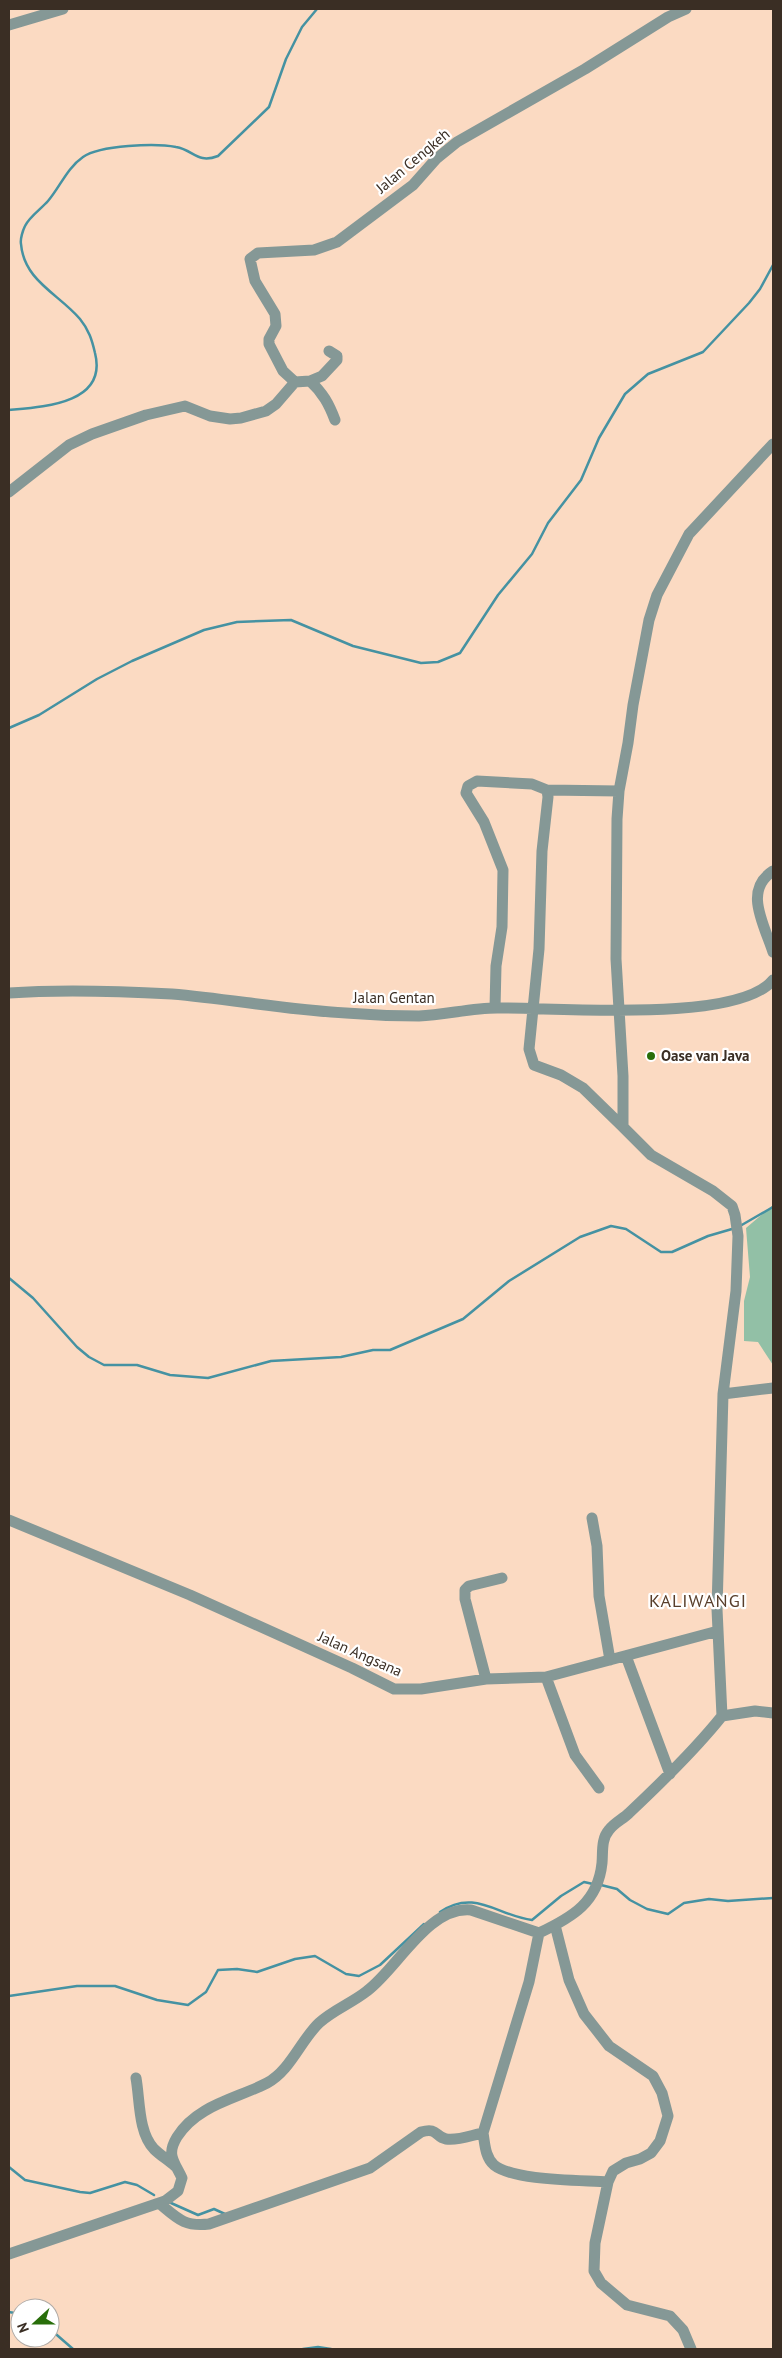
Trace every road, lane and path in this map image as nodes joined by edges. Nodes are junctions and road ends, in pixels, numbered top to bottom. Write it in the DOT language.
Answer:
graph roads {
  1 [pos="62,9"];
  2 [pos="686,9"];
  3 [pos="9,25"];
  4 [pos="329,351"];
  5 [pos="294,382"];
  6 [pos="310,382"];
  7 [pos="334,420"];
  8 [pos="773,444"];
  9 [pos="9,492"];
  10 [pos="547,790"];
  11 [pos="619,791"];
  12 [pos="773,871"];
  13 [pos="773,952"];
  14 [pos="773,980"];
  15 [pos="9,994"];
  16 [pos="495,1008"];
  17 [pos="532,1008"];
  18 [pos="619,1011"];
  19 [pos="623,1127"];
  20 [pos="773,1388"];
  21 [pos="723,1394"];
  22 [pos="592,1518"];
  23 [pos="9,1520"];
  24 [pos="502,1578"];
  25 [pos="718,1631"];
  26 [pos="626,1656"];
  27 [pos="610,1660"];
  28 [pos="546,1677"];
  29 [pos="486,1678"];
  30 [pos="773,1713"];
  31 [pos="722,1716"];
  32 [pos="670,1774"];
  33 [pos="599,1788"];
  34 [pos="555,1925"];
  35 [pos="539,1933"];
  36 [pos="136,2078"];
  37 [pos="483,2133"];
  38 [pos="177,2167"];
  39 [pos="608,2182"];
  40 [pos="160,2202"];
  41 [pos="9,2254"];
  42 [pos="691,2349"];
  1 -- 3 [label="street"];
  2 -- 5 [label="street, Jalan Cengkeh"];
  4 -- 6 [label="street"];
  5 -- 6 [label="street"];
  5 -- 9 [label="street"];
  6 -- 7 [label="street"];
  8 -- 11 [label="street"];
  10 -- 11 [label="street"];
  10 -- 16 [label="street"];
  10 -- 17 [label="street"];
  11 -- 18 [label="street"];
  12 -- 13 [label="street"];
  14 -- 18 [label="street, Jalan Gentan"];
  15 -- 16 [label="street, Jalan Gentan"];
  16 -- 17 [label="street, Jalan Gentan"];
  17 -- 18 [label="street, Jalan Gentan"];
  17 -- 19 [label="street"];
  18 -- 19 [label="street"];
  19 -- 21 [label="street"];
  20 -- 21 [label="street"];
  21 -- 25 [label="street"];
  22 -- 27 [label="street"];
  23 -- 29 [label="street, Jalan Angsana"];
  24 -- 29 [label="street"];
  25 -- 26 [label="street, Jalan Angsana"];
  25 -- 31 [label="street"];
  26 -- 27 [label="street, Jalan Angsana"];
  26 -- 32 [label="street"];
  27 -- 28 [label="street, Jalan Angsana"];
  28 -- 29 [label="street, Jalan Angsana"];
  28 -- 33 [label="street"];
  30 -- 31 [label="street"];
  31 -- 32 [label="street"];
  32 -- 34 [label="street"];
  34 -- 35 [label="street"];
  34 -- 39 [label="street"];
  35 -- 37 [label="street"];
  35 -- 38 [label="street"];
  36 -- 38 [label="street"];
  37 -- 39 [label="street"];
  37 -- 40 [label="street"];
  38 -- 40 [label="street"];
  39 -- 42 [label="street"];
  40 -- 41 [label="street"];
}
